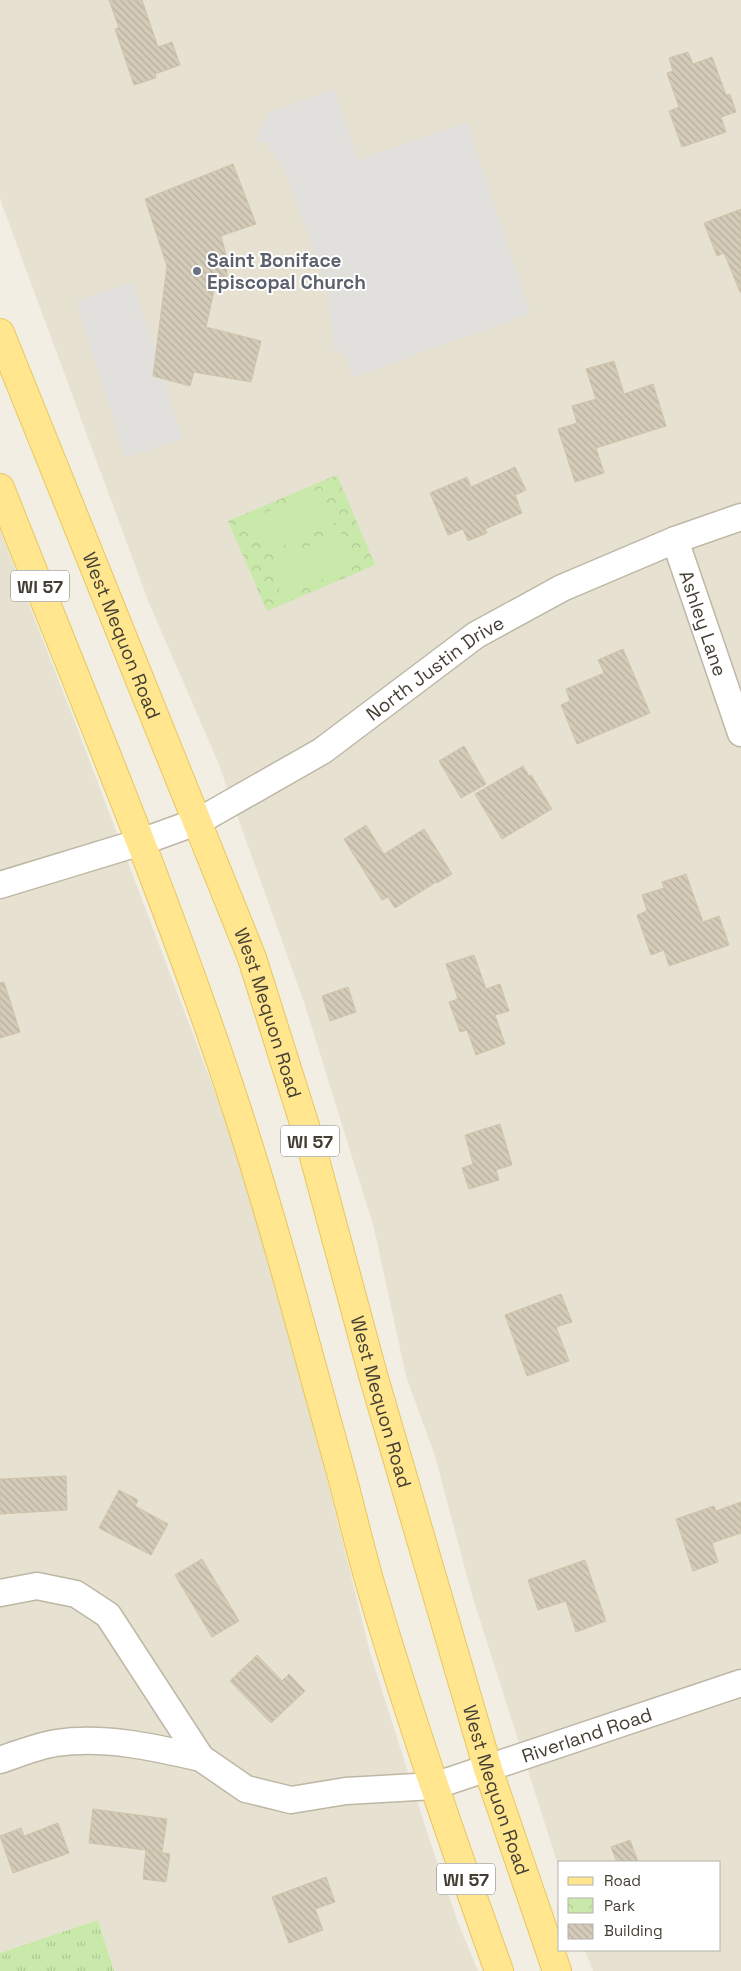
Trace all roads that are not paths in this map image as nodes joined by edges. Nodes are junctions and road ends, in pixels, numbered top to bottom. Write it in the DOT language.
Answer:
graph roads {
  1 [pos="0,333"];
  2 [pos="0,488"];
  3 [pos="741,517"];
  4 [pos="676,540"];
  5 [pos="741,733"];
  6 [pos="198,821"];
  7 [pos="140,842"];
  8 [pos="0,885"];
  9 [pos="0,1593"];
  10 [pos="741,1683"];
  11 [pos="201,1758"];
  12 [pos="0,1760"];
  13 [pos="488,1769"];
  14 [pos="434,1786"];
  15 [pos="498,1971"];
  16 [pos="557,1971"];
  1 -- 6 [label="main road, West Mequon Road / WI 57"];
  2 -- 7 [label="main road, WI 57"];
  3 -- 4 [label="street, North Justin Drive"];
  4 -- 5 [label="street, Ashley Lane"];
  4 -- 6 [label="street, North Justin Drive"];
  6 -- 7 [label="street, North Justin Drive"];
  6 -- 13 [label="main road, West Mequon Road / WI 57"];
  7 -- 8 [label="street, North Justin Drive"];
  7 -- 14 [label="main road, WI 57"];
  9 -- 11 [label="street"];
  10 -- 13 [label="street, Riverland Road"];
  11 -- 12 [label="street"];
  11 -- 14 [label="street, Riverland Road"];
  13 -- 14 [label="street, Riverland Road"];
  13 -- 16 [label="main road, West Mequon Road / WI 57"];
  14 -- 15 [label="main road, WI 57"];
}
